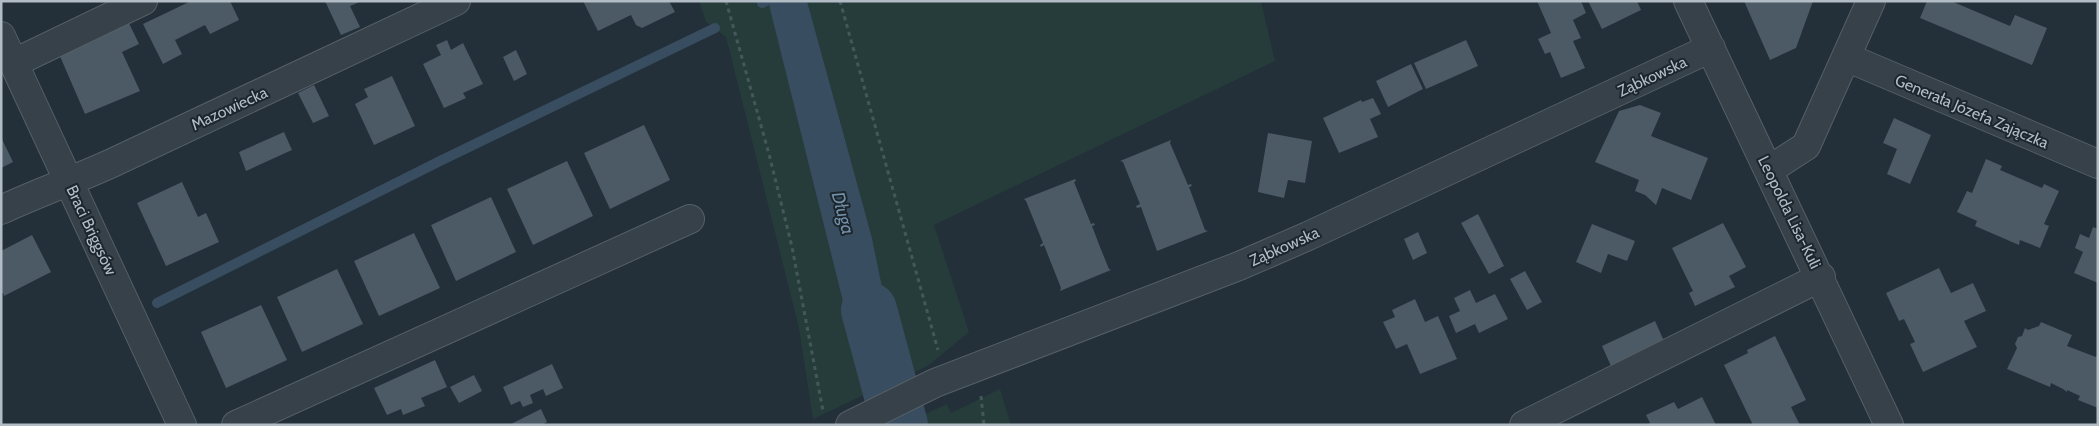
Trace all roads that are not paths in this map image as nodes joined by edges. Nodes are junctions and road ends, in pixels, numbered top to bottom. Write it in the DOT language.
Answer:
graph roads {
  1 [pos="142,1"];
  2 [pos="456,1"];
  3 [pos="1688,1"];
  4 [pos="1871,1"];
  5 [pos="1,36"];
  6 [pos="1711,48"];
  7 [pos="1846,58"];
  8 [pos="14,63"];
  9 [pos="2098,164"];
  10 [pos="1770,170"];
  11 [pos="70,183"];
  12 [pos="1,210"];
  13 [pos="690,219"];
  14 [pos="1821,277"];
  15 [pos="843,422"];
  16 [pos="182,425"];
  17 [pos="236,425"];
  18 [pos="1524,425"];
  19 [pos="1889,425"];
  1 -- 8 [label="street"];
  2 -- 11 [label="street, Mazowiecka"];
  3 -- 6 [label="street, Leopolda Lisa-Kuli"];
  4 -- 7 [label="street"];
  5 -- 8 [label="street, Braci Briggsów"];
  6 -- 10 [label="street, Leopolda Lisa-Kuli"];
  6 -- 15 [label="street, Ząbkowska"];
  7 -- 9 [label="street, Generała Józefa Zajączka"];
  7 -- 10 [label="street"];
  8 -- 11 [label="street, Braci Briggsów"];
  10 -- 14 [label="street, Leopolda Lisa-Kuli"];
  11 -- 12 [label="street, Mazowiecka"];
  11 -- 16 [label="street, Braci Briggsów"];
  13 -- 17 [label="street"];
  14 -- 18 [label="street"];
  14 -- 19 [label="street, Leopolda Lisa-Kuli"];
}
